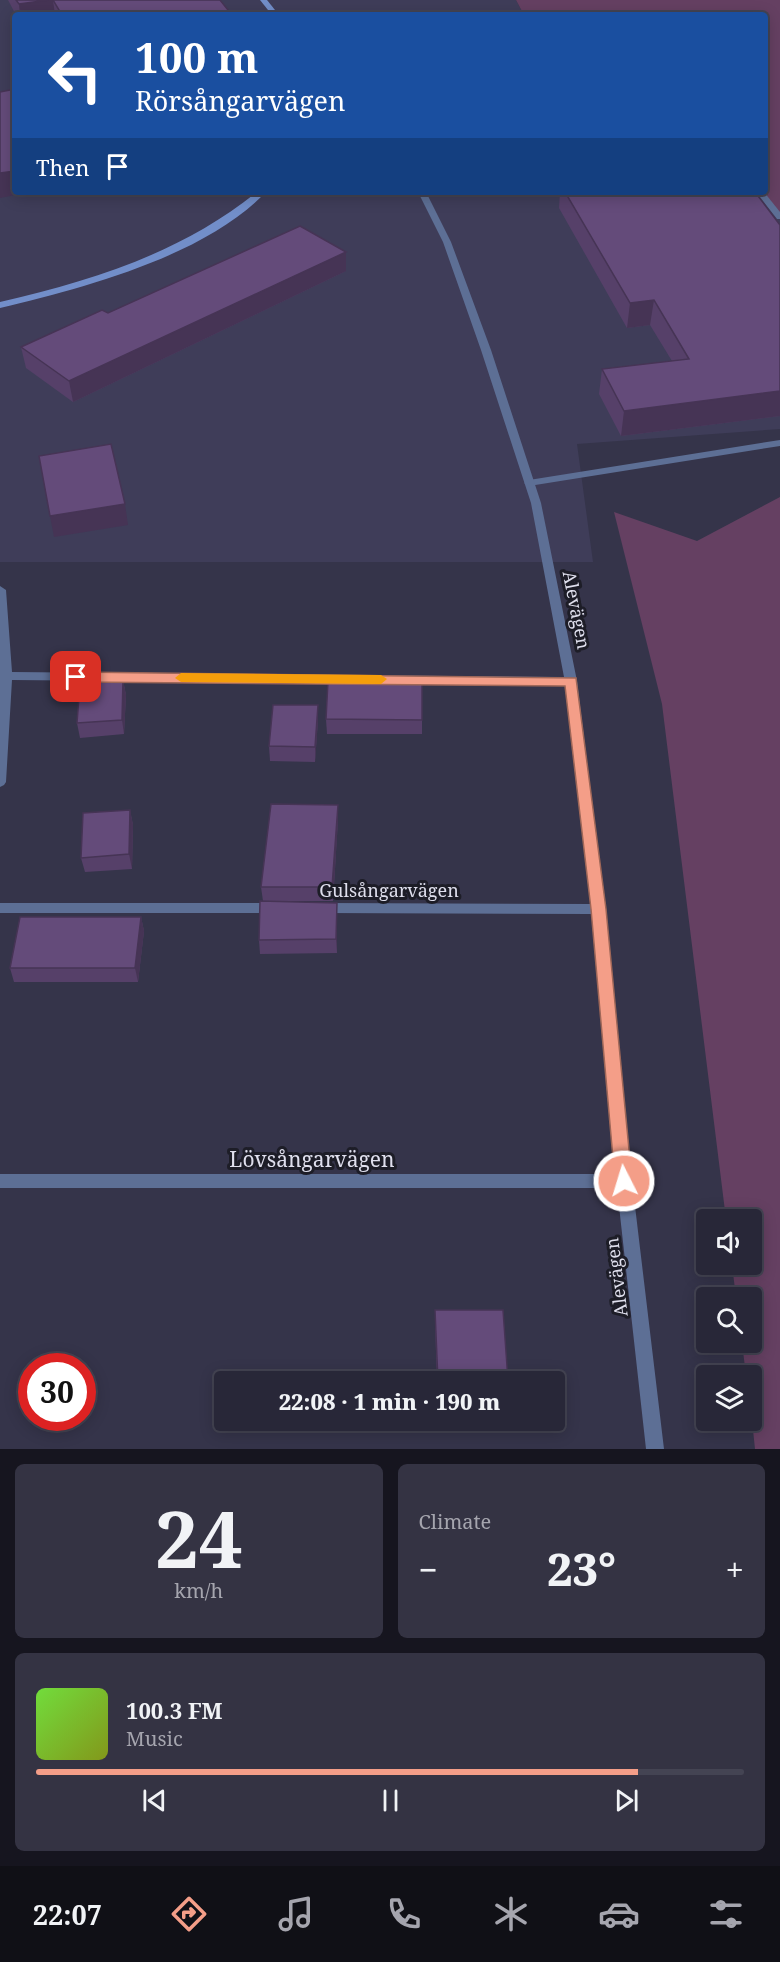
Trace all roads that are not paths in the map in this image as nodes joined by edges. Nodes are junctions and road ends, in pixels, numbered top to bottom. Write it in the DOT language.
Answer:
graph roads {
  1 [pos="263,0"];
  2 [pos="273,12"];
  3 [pos="258,195"];
  4 [pos="424,195"];
  5 [pos="762,195"];
  6 [pos="780,217"];
  7 [pos="0,305"];
  8 [pos="780,443"];
  9 [pos="529,483"];
  10 [pos="0,590"];
  11 [pos="6,676"];
  12 [pos="571,681"];
  13 [pos="0,782"];
  14 [pos="0,908"];
  15 [pos="287,908"];
  16 [pos="311,908"];
  17 [pos="598,909"];
  18 [pos="0,1180"];
  19 [pos="624,1181"];
  20 [pos="655,1449"];
  1 -- 2 [label="street"];
  3 -- 7 [label="street"];
  4 -- 9 [label="street, Alevägen"];
  5 -- 6 [label="street"];
  8 -- 9 [label="street"];
  9 -- 12 [label="street, Alevägen"];
  10 -- 11 [label="street"];
  11 -- 12 [label="street"];
  11 -- 13 [label="street"];
  12 -- 17 [label="street, Alevägen"];
  14 -- 15 [label="street"];
  16 -- 17 [label="street, Gulsångarvägen"];
  17 -- 19 [label="street, Alevägen"];
  18 -- 19 [label="street, Lövsångarvägen"];
  19 -- 20 [label="street, Alevägen"];
}
